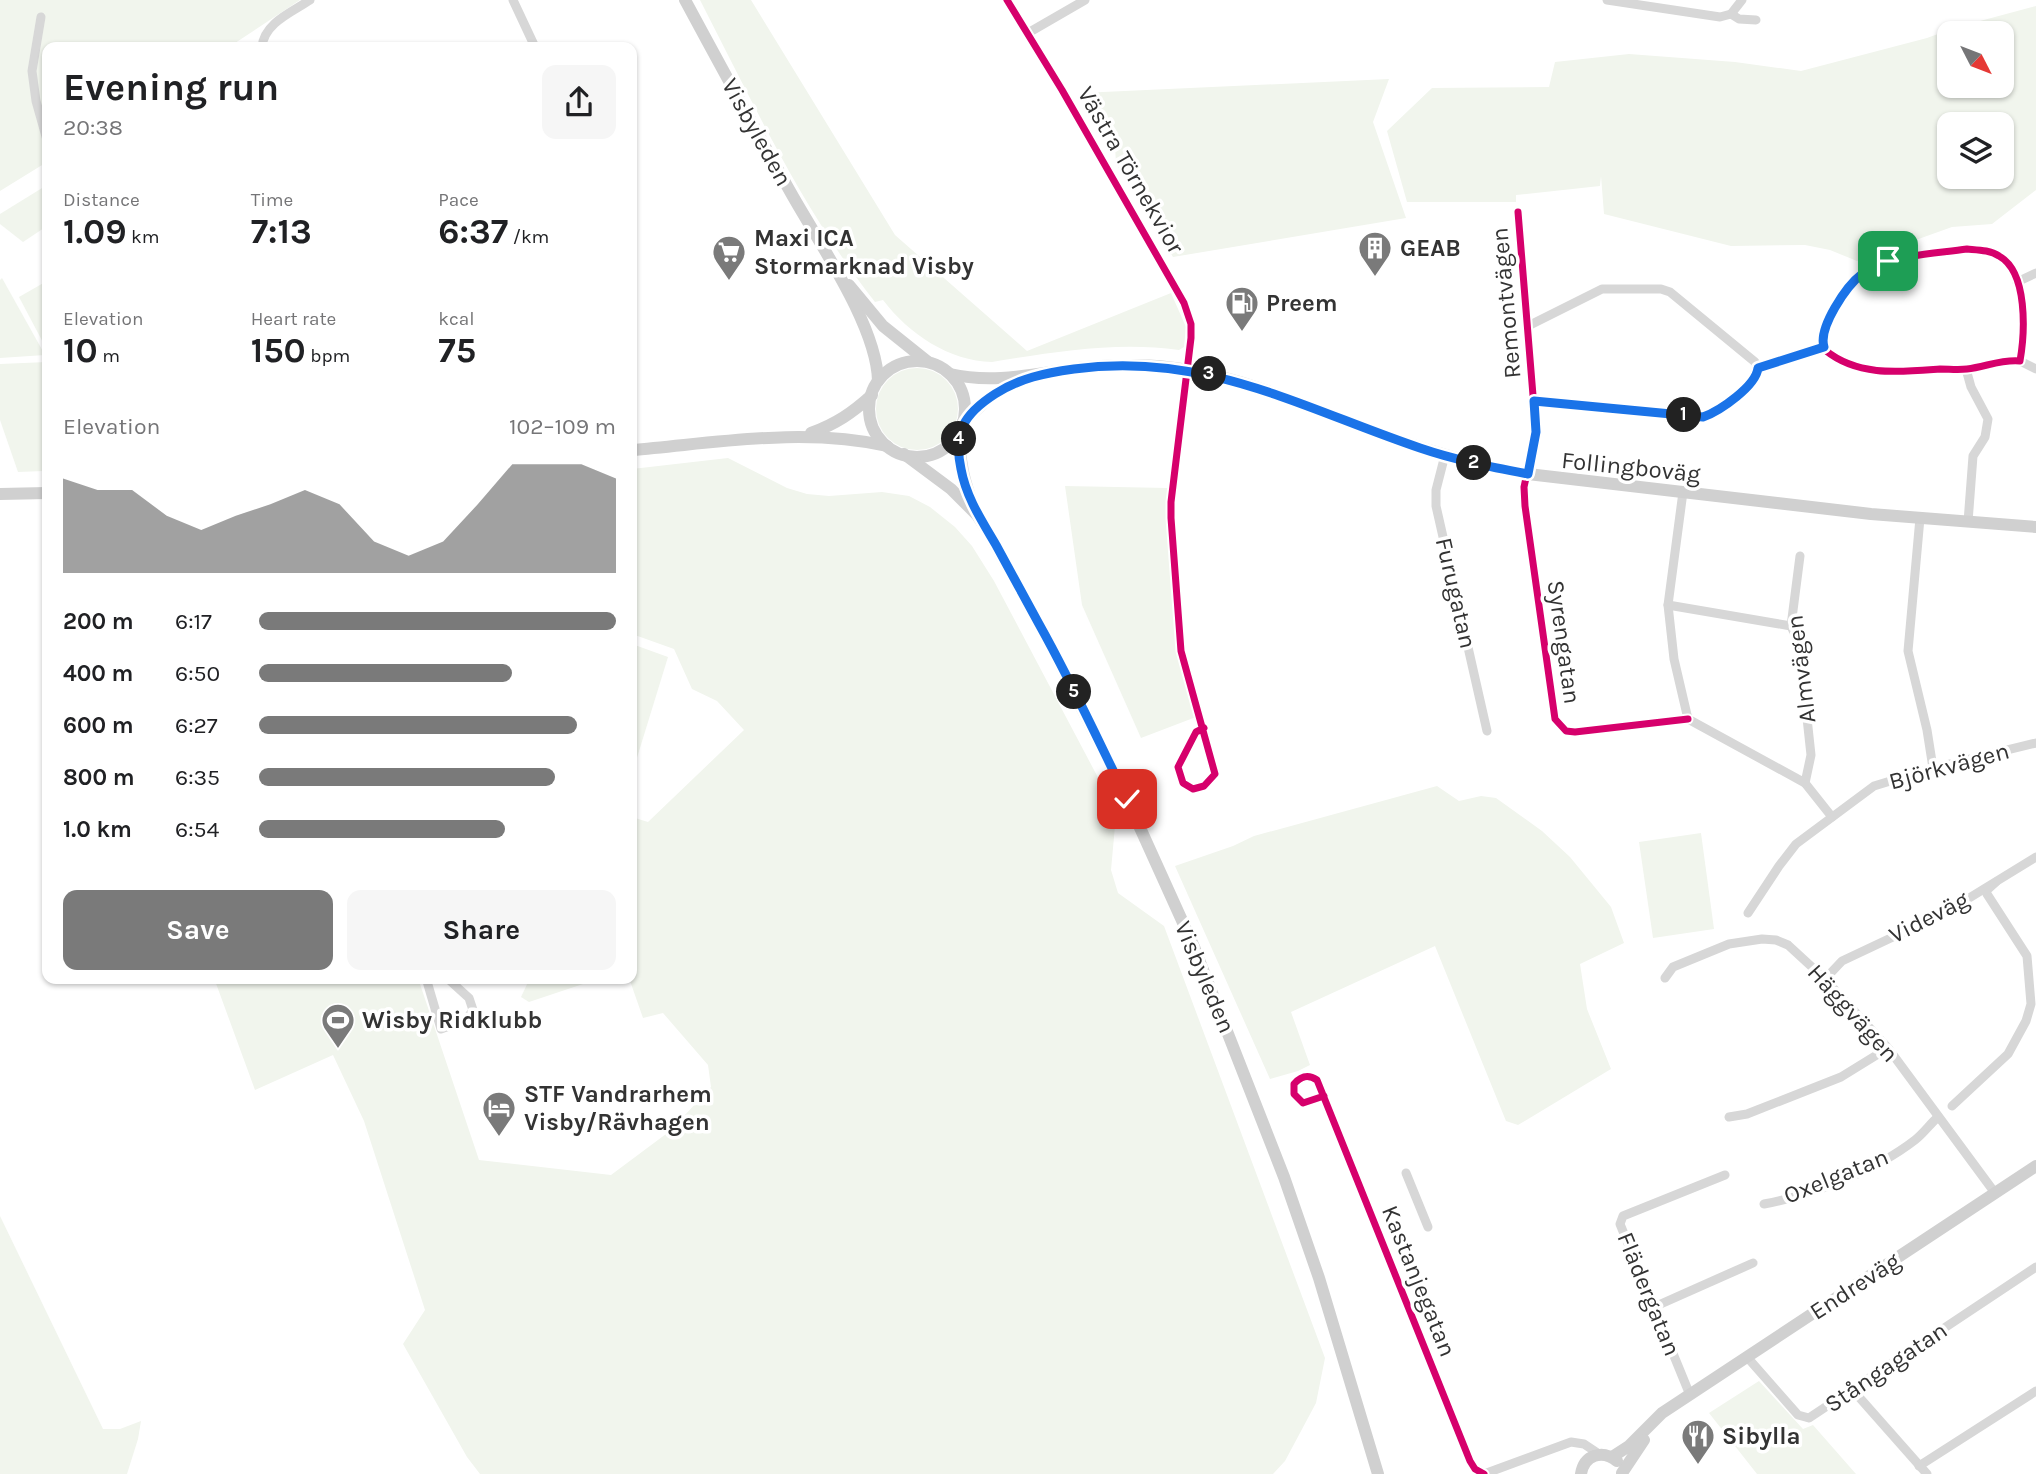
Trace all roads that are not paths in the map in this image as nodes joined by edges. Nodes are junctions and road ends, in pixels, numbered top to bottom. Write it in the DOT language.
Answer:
graph roads {
  1 [pos="310,0"];
  2 [pos="513,0"];
  3 [pos="685,0"];
  4 [pos="1007,0"];
  5 [pos="1085,0"];
  6 [pos="1607,0"];
  7 [pos="1742,0"];
  8 [pos="1731,14"];
  9 [pos="41,17"];
  10 [pos="1756,20"];
  11 [pos="1028,33"];
  12 [pos="263,42"];
  13 [pos="533,42"];
  14 [pos="42,122"];
  15 [pos="1518,212"];
  16 [pos="831,262"];
  17 [pos="2036,273"];
  18 [pos="2017,282"];
  19 [pos="1528,326"];
  20 [pos="1824,347"];
  21 [pos="2020,361"];
  22 [pos="929,362"];
  23 [pos="1758,368"];
  24 [pos="1966,369"];
  25 [pos="2036,369"];
  26 [pos="1188,370"];
  27 [pos="950,374"];
  28 [pos="1028,377"];
  29 [pos="878,381"];
  30 [pos="872,395"];
  31 [pos="1534,401"];
  32 [pos="962,426"];
  33 [pos="804,435"];
  34 [pos="888,446"];
  35 [pos="637,450"];
  36 [pos="904,454"];
  37 [pos="1445,456"];
  38 [pos="1528,474"];
  39 [pos="1683,492"];
  40 [pos="0,494"];
  41 [pos="42,494"];
  42 [pos="977,515"];
  43 [pos="1920,518"];
  44 [pos="1968,522"];
  45 [pos="2036,527"];
  46 [pos="1800,556"];
  47 [pos="1668,605"];
  48 [pos="1791,626"];
  49 [pos="1688,719"];
  50 [pos="1204,728"];
  51 [pos="1487,731"];
  52 [pos="2036,743"];
  53 [pos="1933,768"];
  54 [pos="1805,782"];
  55 [pos="1832,817"];
  56 [pos="2036,857"];
  57 [pos="1996,882"];
  58 [pos="1748,913"];
  59 [pos="1665,978"];
  60 [pos="1825,979"];
  61 [pos="428,984"];
  62 [pos="454,984"];
  63 [pos="2034,1005"];
  64 [pos="1888,1048"];
  65 [pos="1324,1097"];
  66 [pos="1952,1105"];
  67 [pos="1729,1117"];
  68 [pos="1938,1117"];
  69 [pos="2036,1166"];
  70 [pos="1406,1173"];
  71 [pos="1725,1175"];
  72 [pos="1995,1194"];
  73 [pos="1764,1204"];
  74 [pos="1428,1227"];
  75 [pos="1753,1264"];
  76 [pos="2036,1267"];
  77 [pos="1654,1307"];
  78 [pos="1747,1357"];
  79 [pos="1851,1388"];
  80 [pos="2036,1391"];
  81 [pos="1690,1395"];
  82 [pos="1674,1406"];
  83 [pos="1577,1442"];
  84 [pos="1599,1454"];
  85 [pos="1612,1457"];
  86 [pos="1581,1470"];
  87 [pos="1923,1470"];
  88 [pos="1379,1471"];
  89 [pos="1484,1474"];
  90 [pos="1622,1474"];
  1 -- 12 [label="street"];
  2 -- 13 [label="street"];
  3 -- 16 [label="main road, Visbyleden"];
  4 -- 11 [label="street, Västra Törnekvior"];
  5 -- 11 [label="street"];
  6 -- 8 [label="street"];
  7 -- 8 [label="street"];
  8 -- 10 [label="street"];
  9 -- 14 [label="street"];
  11 -- 26 [label="street, Västra Törnekvior"];
  15 -- 19 [label="street, Remontvägen"];
  16 -- 22 [label="main road, Visbyleden"];
  16 -- 29 [label="main road, Visbyleden"];
  17 -- 18 [label="street"];
  18 -- 20 [label="street"];
  18 -- 21 [label="street"];
  19 -- 23 [label="street, Remontvägen"];
  19 -- 31 [label="street, Remontvägen"];
  20 -- 23 [label="street"];
  20 -- 24 [label="street"];
  21 -- 24 [label="street"];
  21 -- 25 [label="street"];
  22 -- 27 [label="main road"];
  22 -- 29 [label="main road"];
  23 -- 31 [label="street, Remontvägen"];
  24 -- 44 [label="street"];
  26 -- 28 [label="main road, Follingboväg"];
  26 -- 37 [label="main road, Follingboväg"];
  26 -- 50 [label="street, Västra Törnekvior"];
  27 -- 28 [label="main road, Follingboväg"];
  27 -- 32 [label="main road"];
  28 -- 32 [label="main road, Follingboväg"];
  29 -- 30 [label="main road"];
  30 -- 33 [label="main road"];
  30 -- 34 [label="main road"];
  31 -- 38 [label="street, Remontvägen"];
  32 -- 36 [label="main road"];
  32 -- 42 [label="main road, Visbyleden"];
  33 -- 34 [label="main road"];
  33 -- 35 [label="main road"];
  34 -- 36 [label="main road"];
  36 -- 42 [label="main road, Visbyleden"];
  37 -- 38 [label="main road, Follingboväg"];
  37 -- 51 [label="street, Furugatan"];
  38 -- 39 [label="main road, Follingboväg"];
  38 -- 49 [label="street, Syrengatan"];
  39 -- 43 [label="main road, Follingboväg"];
  39 -- 47 [label="street"];
  40 -- 41 [label="main road"];
  42 -- 88 [label="main road, Visbyleden"];
  43 -- 44 [label="main road, Follingboväg"];
  43 -- 53 [label="street"];
  44 -- 45 [label="main road, Follingboväg"];
  46 -- 48 [label="street, Almvägen"];
  47 -- 48 [label="street"];
  47 -- 49 [label="street"];
  48 -- 54 [label="street, Almvägen"];
  49 -- 54 [label="street"];
  50 -- 50 [label="street, Västra Törnekvior"];
  52 -- 53 [label="street, Björkvägen"];
  53 -- 55 [label="street, Björkvägen"];
  54 -- 55 [label="street"];
  55 -- 58 [label="street, Björkvägen"];
  56 -- 57 [label="street, Videväg"];
  57 -- 60 [label="street, Videväg"];
  57 -- 63 [label="street"];
  59 -- 60 [label="street, Häggvägen"];
  60 -- 64 [label="street, Häggvägen"];
  61 -- 62 [label="street"];
  63 -- 66 [label="street"];
  64 -- 67 [label="street"];
  64 -- 68 [label="street, Häggvägen"];
  65 -- 89 [label="street, Kastanjegatan"];
  68 -- 72 [label="street, Häggvägen"];
  68 -- 73 [label="street, Oxelgatan"];
  69 -- 72 [label="main road, Endreväg"];
  70 -- 74 [label="street"];
  71 -- 77 [label="street, Flädergatan"];
  72 -- 78 [label="main road, Endreväg"];
  75 -- 77 [label="street"];
  76 -- 79 [label="street, Stångagatan"];
  77 -- 81 [label="street, Flädergatan"];
  78 -- 79 [label="street, Stångagatan"];
  78 -- 81 [label="main road, Endreväg"];
  79 -- 87 [label="street"];
  80 -- 87 [label="street"];
  81 -- 82 [label="main road, Endreväg"];
  82 -- 85 [label="main road, Endreväg"];
  82 -- 90 [label="main road, Endreväg"];
  83 -- 84 [label="street"];
  83 -- 86 [label="street"];
  83 -- 89 [label="street, Kastanjegatan"];
  84 -- 85 [label="main road"];
  84 -- 86 [label="main road"];
  85 -- 90 [label="main road"];
}
